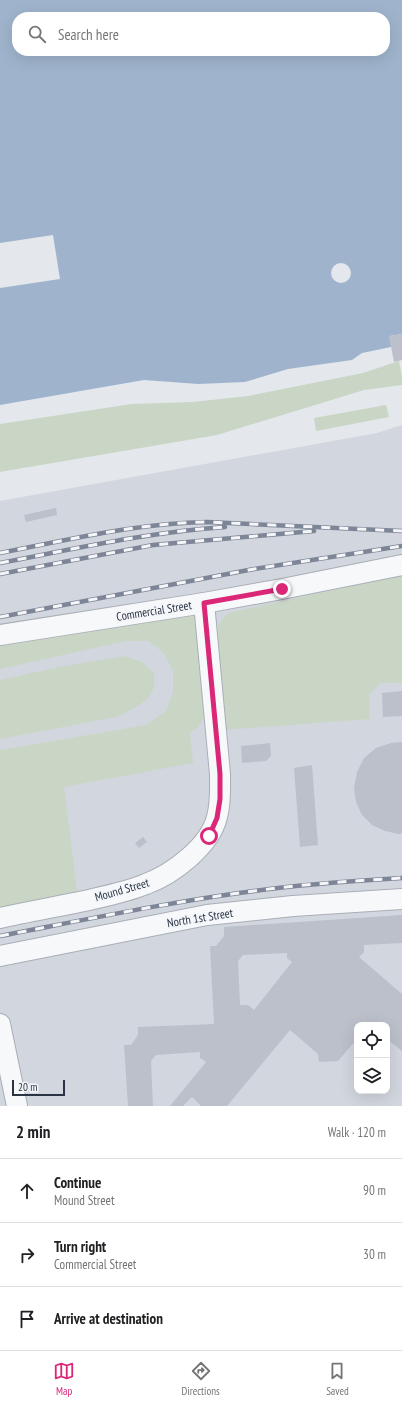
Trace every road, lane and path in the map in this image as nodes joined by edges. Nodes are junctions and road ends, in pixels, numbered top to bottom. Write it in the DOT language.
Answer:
graph roads {
  1 [pos="402,565"];
  2 [pos="204,603"];
  3 [pos="0,635"];
  4 [pos="402,899"];
  5 [pos="0,918"];
  6 [pos="0,956"];
  7 [pos="0,1024"];
  8 [pos="17,1106"];
  1 -- 2 [label="street, Commercial Street"];
  2 -- 3 [label="street, Commercial Street"];
  2 -- 5 [label="street, Mound Street"];
  4 -- 6 [label="street, North 1st Street"];
  7 -- 8 [label="street"];
}
